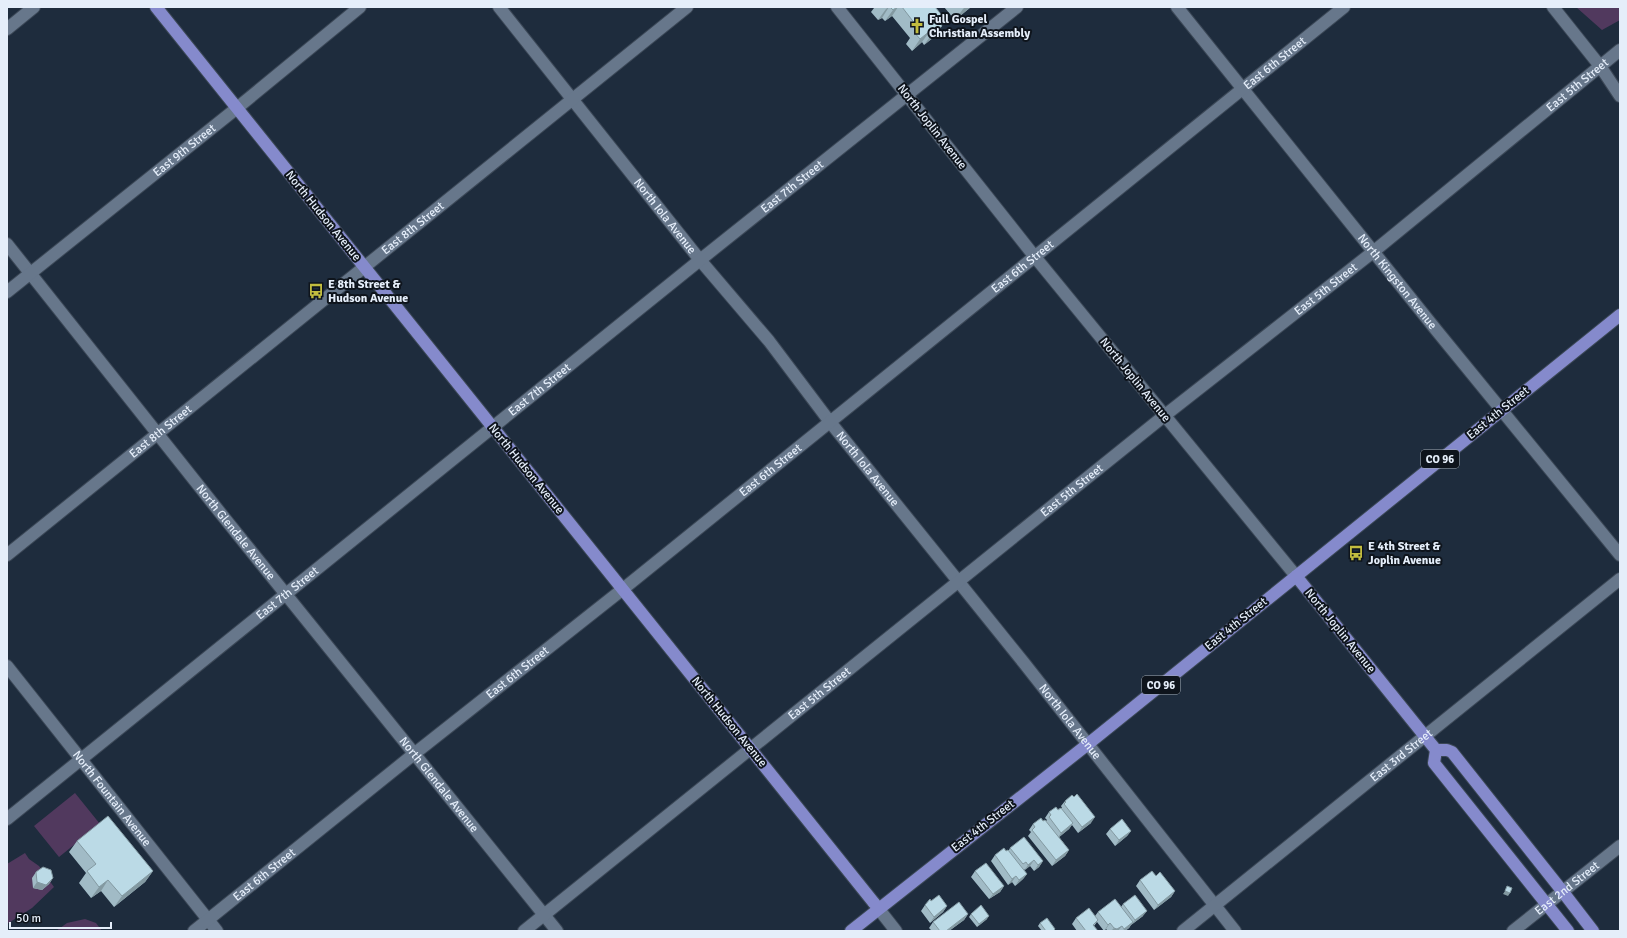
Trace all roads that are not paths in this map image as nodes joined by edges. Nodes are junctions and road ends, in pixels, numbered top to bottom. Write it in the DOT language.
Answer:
graph roads {
  1 [pos="34,7"];
  2 [pos="156,7"];
  3 [pos="360,7"];
  4 [pos="499,7"];
  5 [pos="687,7"];
  6 [pos="837,7"];
  7 [pos="1016,7"];
  8 [pos="1177,7"];
  9 [pos="1344,7"];
  10 [pos="1553,7"];
  11 [pos="7,29"];
  12 [pos="1620,50"];
  13 [pos="1600,66"];
  14 [pos="1243,89"];
  15 [pos="907,94"];
  16 [pos="1620,96"];
  17 [pos="572,100"];
  18 [pos="237,108"];
  19 [pos="7,244"];
  20 [pos="1373,252"];
  21 [pos="1035,257"];
  22 [pos="700,260"];
  23 [pos="365,268"];
  24 [pos="30,274"];
  25 [pos="7,292"];
  26 [pos="1620,315"];
  27 [pos="1502,410"];
  28 [pos="1164,416"];
  29 [pos="830,422"];
  30 [pos="492,428"];
  31 [pos="158,434"];
  32 [pos="7,555"];
  33 [pos="1620,555"];
  34 [pos="1296,576"];
  35 [pos="1620,579"];
  36 [pos="958,582"];
  37 [pos="623,589"];
  38 [pos="286,595"];
  39 [pos="7,666"];
  40 [pos="1424,735"];
  41 [pos="1088,744"];
  42 [pos="750,748"];
  43 [pos="1436,750"];
  44 [pos="414,754"];
  45 [pos="81,760"];
  46 [pos="7,819"];
  47 [pos="1620,846"];
  48 [pos="1563,892"];
  49 [pos="1547,904"];
  50 [pos="1214,905"];
  51 [pos="877,906"];
  52 [pos="544,915"];
  53 [pos="208,920"];
  54 [pos="194,931"];
  55 [pos="217,931"];
  56 [pos="524,931"];
  57 [pos="557,931"];
  58 [pos="851,931"];
  59 [pos="896,931"];
  60 [pos="1183,931"];
  61 [pos="1235,931"];
  62 [pos="1513,931"];
  63 [pos="1568,931"];
  64 [pos="1593,931"];
  1 -- 11 [label="street"];
  2 -- 18 [label="main road, North Hudson Avenue"];
  3 -- 18 [label="street, East 9th Street"];
  4 -- 17 [label="street, North Iola Avenue"];
  5 -- 17 [label="street, East 8th Street"];
  6 -- 15 [label="street, North Joplin Avenue"];
  7 -- 15 [label="street, East 7th Street"];
  8 -- 14 [label="street, North Kingston Avenue"];
  9 -- 14 [label="street, East 6th Street"];
  10 -- 13 [label="street"];
  12 -- 13 [label="street, East 5th Street"];
  13 -- 16 [label="street"];
  13 -- 20 [label="street, East 5th Street"];
  14 -- 20 [label="street, North Kingston Avenue"];
  14 -- 21 [label="street, East 6th Street"];
  15 -- 21 [label="street, North Joplin Avenue"];
  15 -- 22 [label="street, East 7th Street"];
  17 -- 22 [label="street, North Iola Avenue"];
  17 -- 23 [label="street, East 8th Street"];
  18 -- 23 [label="main road, North Hudson Avenue"];
  18 -- 24 [label="street, East 9th Street"];
  19 -- 24 [label="street, North Glendale Avenue"];
  20 -- 27 [label="street, North Kingston Avenue"];
  20 -- 28 [label="street, East 5th Street"];
  21 -- 28 [label="street, North Joplin Avenue"];
  21 -- 29 [label="street, East 6th Street"];
  22 -- 29 [label="street, North Iola Avenue"];
  22 -- 30 [label="street, East 7th Street"];
  23 -- 30 [label="main road, North Hudson Avenue"];
  23 -- 31 [label="street, East 8th Street"];
  24 -- 25 [label="street, East 9th Street"];
  24 -- 31 [label="street, North Glendale Avenue"];
  26 -- 27 [label="main road, East 4th Street / CO 96"];
  27 -- 33 [label="street, North Kingston Avenue"];
  27 -- 34 [label="main road, East 4th Street / CO 96"];
  28 -- 34 [label="street, North Joplin Avenue"];
  28 -- 36 [label="street, East 5th Street"];
  29 -- 36 [label="street, North Iola Avenue"];
  29 -- 37 [label="street, East 6th Street"];
  30 -- 37 [label="main road, North Hudson Avenue"];
  30 -- 38 [label="street, East 7th Street"];
  31 -- 32 [label="street, East 8th Street"];
  31 -- 38 [label="street, North Glendale Avenue"];
  34 -- 40 [label="main road, North Joplin Avenue"];
  34 -- 41 [label="main road, East 4th Street / CO 96"];
  35 -- 40 [label="street, East 3rd Street"];
  36 -- 41 [label="street, North Iola Avenue"];
  36 -- 42 [label="street, East 5th Street"];
  37 -- 42 [label="main road, North Hudson Avenue"];
  37 -- 44 [label="street, East 6th Street"];
  38 -- 44 [label="street, North Glendale Avenue"];
  38 -- 45 [label="street, East 7th Street"];
  39 -- 45 [label="street, North Fountain Avenue"];
  40 -- 43 [label="main road, North Joplin Avenue"];
  40 -- 50 [label="street, East 3rd Street"];
  41 -- 50 [label="street, North Iola Avenue"];
  41 -- 51 [label="main road, East 4th Street / CO 96"];
  42 -- 51 [label="main road, North Hudson Avenue"];
  42 -- 52 [label="street, East 5th Street"];
  43 -- 48 [label="main road"];
  43 -- 49 [label="main road"];
  44 -- 52 [label="street, North Glendale Avenue"];
  44 -- 53 [label="street, East 6th Street"];
  45 -- 46 [label="street, East 7th Street"];
  45 -- 53 [label="street, North Fountain Avenue"];
  47 -- 48 [label="street, East 2nd Street"];
  48 -- 49 [label="street, East 2nd Street"];
  48 -- 64 [label="main road"];
  49 -- 62 [label="street, East 2nd Street"];
  49 -- 63 [label="main road"];
  50 -- 60 [label="street, East 3rd Street"];
  50 -- 61 [label="street, North Iola Avenue"];
  51 -- 58 [label="main road, East 4th Street / CO 96"];
  51 -- 59 [label="street, North Hudson Avenue"];
  52 -- 56 [label="street, East 5th Street"];
  52 -- 57 [label="street, North Glendale Avenue"];
  53 -- 54 [label="street, East 6th Street"];
  53 -- 55 [label="street, North Fountain Avenue"];
}
